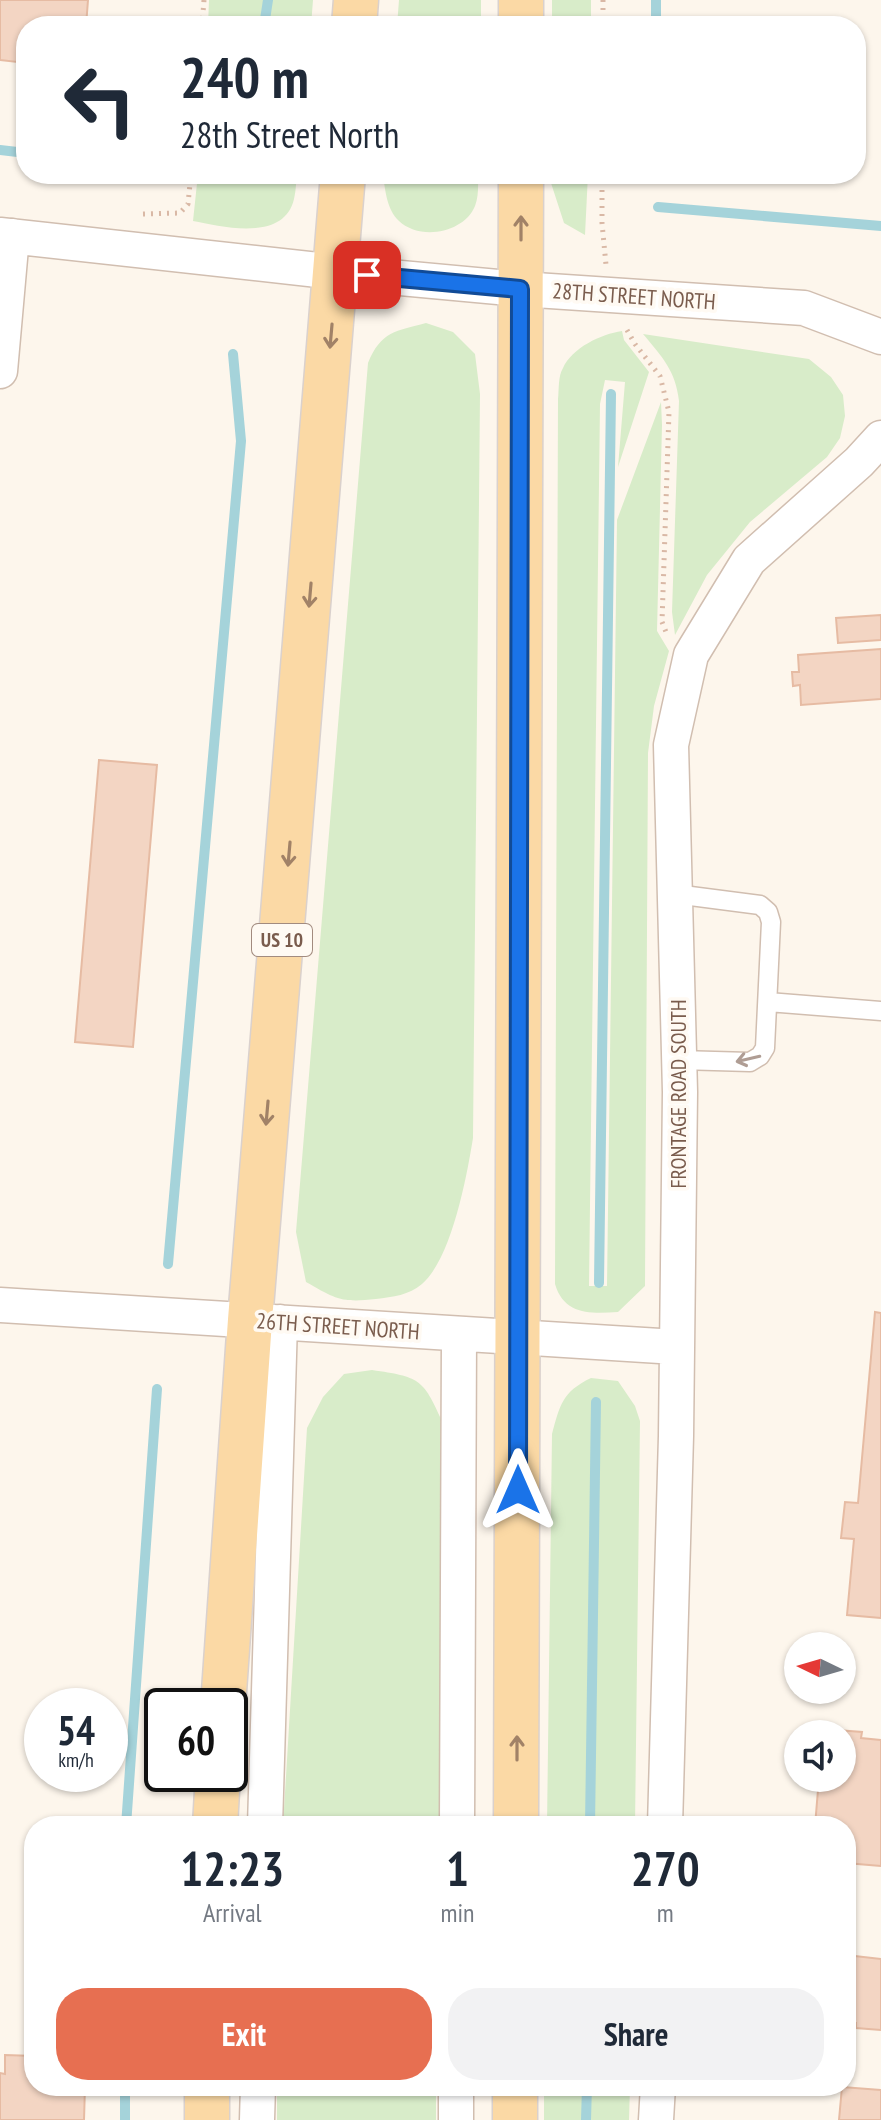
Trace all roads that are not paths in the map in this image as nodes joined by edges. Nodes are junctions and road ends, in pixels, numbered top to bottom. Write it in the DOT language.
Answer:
graph roads {
  1 [pos="342,184"];
  2 [pos="521,184"];
  3 [pos="6,236"];
  4 [pos="336,272"];
  5 [pos="520,289"];
  6 [pos="881,337"];
  7 [pos="0,371"];
  8 [pos="881,438"];
  9 [pos="675,894"];
  10 [pos="768,1002"];
  11 [pos="881,1011"];
  12 [pos="679,1060"];
  13 [pos="0,1305"];
  14 [pos="265,1321"];
  15 [pos="459,1334"];
  16 [pos="519,1337"];
  17 [pos="676,1347"];
  18 [pos="225,1688"];
  19 [pos="217,1792"];
  20 [pos="216,1816"];
  21 [pos="265,1816"];
  22 [pos="457,1816"];
  23 [pos="516,1816"];
  24 [pos="665,1816"];
  25 [pos="207,2096"];
  26 [pos="258,2096"];
  27 [pos="456,2096"];
  28 [pos="515,2096"];
  29 [pos="657,2096"];
  30 [pos="207,2120"];
  31 [pos="257,2120"];
  32 [pos="456,2120"];
  33 [pos="515,2120"];
  34 [pos="656,2120"];
  1 -- 4 [label="main road, US 10"];
  5 -- 2 [label="main road, one-way"];
  3 -- 4 [label="street, 28TH STREET NORTH"];
  3 -- 7 [label="street"];
  4 -- 5 [label="street, 28TH STREET NORTH"];
  4 -- 14 [label="main road, US 10, one-way"];
  5 -- 6 [label="street, 28TH STREET NORTH"];
  5 -- 16 [label="main road"];
  8 -- 9 [label="street, FRONTAGE ROAD SOUTH"];
  9 -- 10 [label="lane"];
  9 -- 12 [label="street, FRONTAGE ROAD SOUTH"];
  10 -- 11 [label="lane"];
  10 -- 12 [label="lane, one-way"];
  12 -- 17 [label="street, FRONTAGE ROAD SOUTH"];
  13 -- 14 [label="street, 26TH STREET NORTH"];
  14 -- 15 [label="street, 26TH STREET NORTH"];
  14 -- 18 [label="main road, US 10"];
  14 -- 21 [label="street"];
  15 -- 16 [label="street, 26TH STREET NORTH"];
  15 -- 22 [label="street"];
  16 -- 17 [label="street, 26TH STREET NORTH"];
  23 -- 16 [label="main road, one-way"];
  17 -- 24 [label="street, FRONTAGE ROAD SOUTH"];
  19 -- 20 [label="main road"];
  25 -- 30 [label="main road"];
  26 -- 31 [label="street"];
  27 -- 32 [label="street"];
  28 -- 33 [label="main road"];
  29 -- 34 [label="street"];
}
